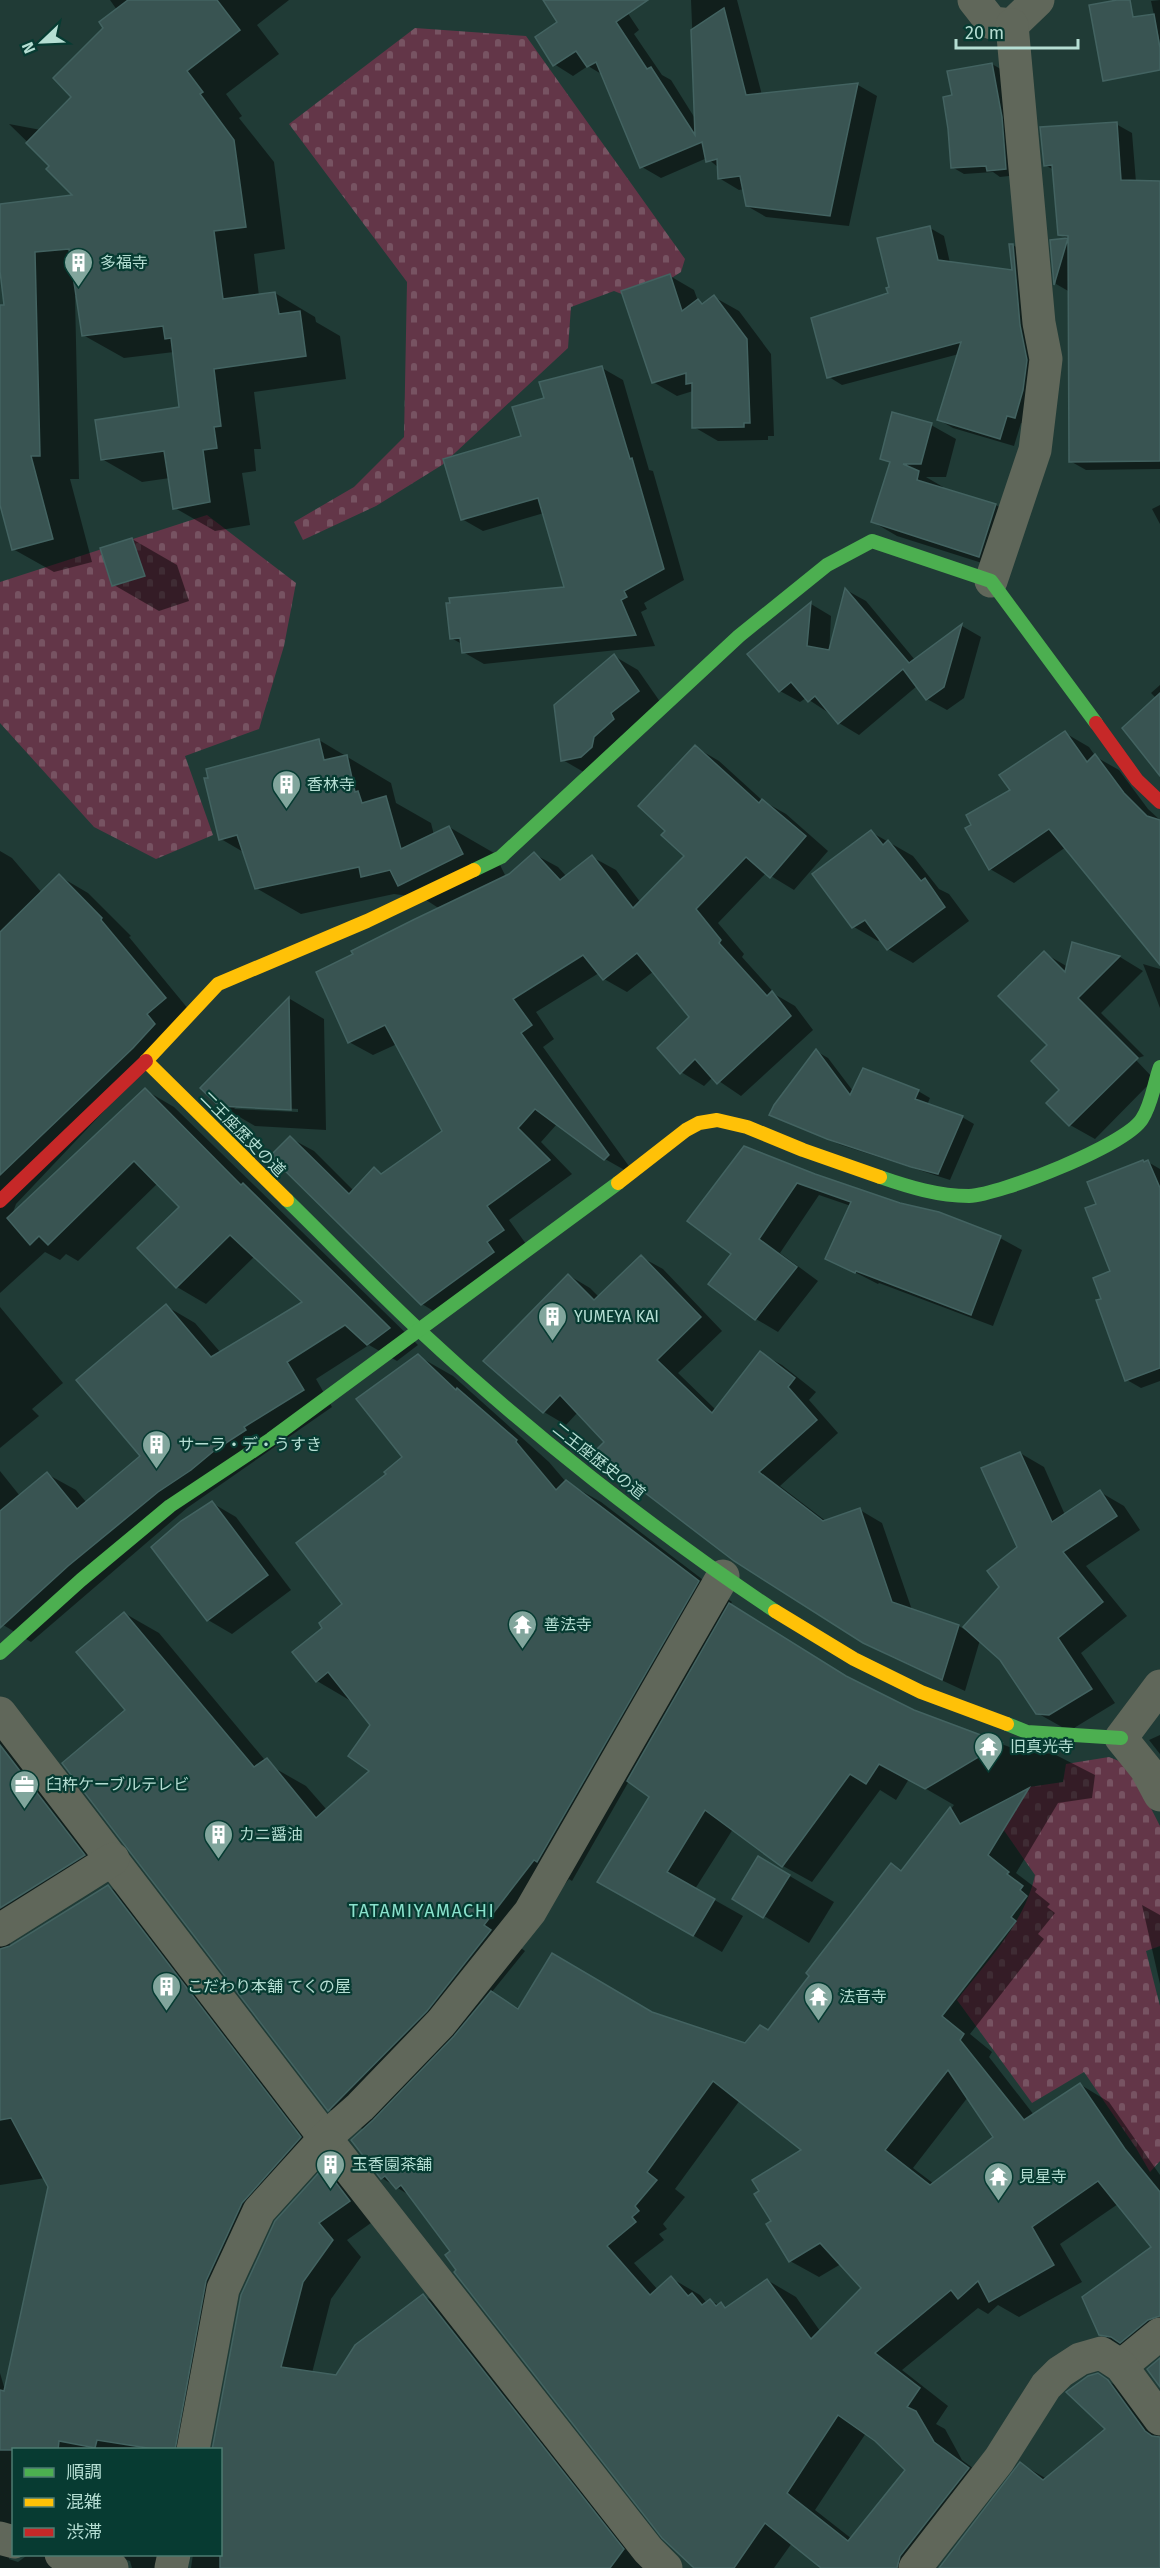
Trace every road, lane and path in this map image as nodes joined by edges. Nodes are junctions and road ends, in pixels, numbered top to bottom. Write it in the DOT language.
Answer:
graph roads {
  1 [pos="974,0"];
  2 [pos="1038,0"];
  3 [pos="1012,25"];
  4 [pos="991,581"];
  5 [pos="1160,802"];
  6 [pos="146,1061"];
  7 [pos="1160,1067"];
  8 [pos="0,1201"];
  9 [pos="420,1331"];
  10 [pos="723,1576"];
  11 [pos="0,1653"];
  12 [pos="1160,1686"];
  13 [pos="0,1713"];
  14 [pos="1121,1738"];
  15 [pos="1160,1794"];
  16 [pos="113,1859"];
  17 [pos="0,1930"];
  18 [pos="326,2138"];
  19 [pos="1160,2334"];
  20 [pos="1121,2366"];
  21 [pos="1160,2419"];
  22 [pos="193,2448"];
  23 [pos="68,2556"];
  24 [pos="649,2562"];
  25 [pos="112,2568"];
  26 [pos="915,2568"];
  1 -- 3 [label="street"];
  2 -- 3 [label="street"];
  3 -- 4 [label="street"];
  4 -- 5 [label="street"];
  4 -- 6 [label="street"];
  6 -- 8 [label="street"];
  6 -- 9 [label="street, 二王座歴史の道"];
  7 -- 9 [label="street"];
  9 -- 10 [label="street, 二王座歴史の道"];
  9 -- 11 [label="street"];
  10 -- 14 [label="street, 二王座歴史の道"];
  10 -- 18 [label="street"];
  12 -- 14 [label="street"];
  13 -- 16 [label="street"];
  14 -- 15 [label="street"];
  16 -- 17 [label="street"];
  16 -- 18 [label="street"];
  18 -- 22 [label="street"];
  18 -- 24 [label="street"];
  19 -- 20 [label="street"];
  20 -- 21 [label="street"];
  20 -- 26 [label="street"];
  23 -- 25 [label="street"];
}
